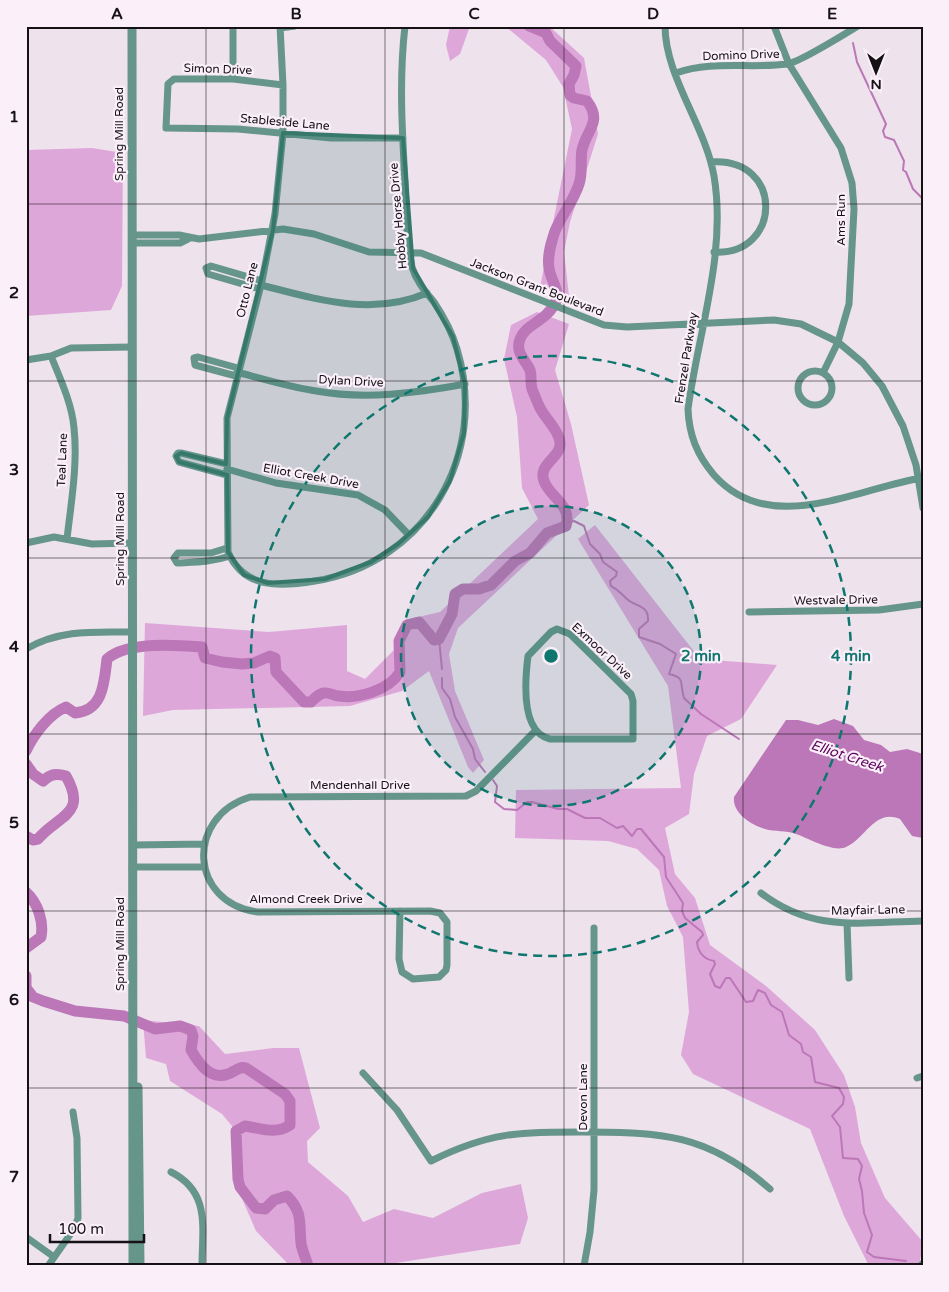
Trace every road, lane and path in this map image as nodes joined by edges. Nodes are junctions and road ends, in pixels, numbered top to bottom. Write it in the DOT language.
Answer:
graph roads {
  1 [pos="132,26"];
  2 [pos="233,26"];
  3 [pos="296,26"];
  4 [pos="405,26"];
  5 [pos="664,26"];
  6 [pos="774,26"];
  7 [pos="858,26"];
  8 [pos="280,27"];
  9 [pos="789,64"];
  10 [pos="676,73"];
  11 [pos="234,79"];
  12 [pos="283,85"];
  13 [pos="166,128"];
  14 [pos="283,133"];
  15 [pos="403,138"];
  16 [pos="711,162"];
  17 [pos="273,230"];
  18 [pos="132,239"];
  19 [pos="410,251"];
  20 [pos="714,252"];
  21 [pos="261,285"];
  22 [pos="427,293"];
  23 [pos="702,322"];
  24 [pos="838,342"];
  25 [pos="132,347"];
  26 [pos="51,356"];
  27 [pos="26,360"];
  28 [pos="237,372"];
  29 [pos="823,372"];
  30 [pos="465,384"];
  31 [pos="227,469"];
  32 [pos="921,478"];
  33 [pos="923,508"];
  34 [pos="408,534"];
  35 [pos="67,539"];
  36 [pos="133,542"];
  37 [pos="26,543"];
  38 [pos="227,548"];
  39 [pos="230,556"];
  40 [pos="923,604"];
  41 [pos="749,612"];
  42 [pos="132,632"];
  43 [pos="26,649"];
  44 [pos="536,730"];
  45 [pos="205,844"];
  46 [pos="133,845"];
  47 [pos="132,867"];
  48 [pos="205,867"];
  49 [pos="760,893"];
  50 [pos="400,911"];
  51 [pos="923,921"];
  52 [pos="847,923"];
  53 [pos="594,928"];
  54 [pos="849,978"];
  55 [pos="133,1052"];
  56 [pos="363,1073"];
  57 [pos="73,1112"];
  58 [pos="594,1132"];
  59 [pos="171,1172"];
  60 [pos="770,1189"];
  61 [pos="26,1237"];
  62 [pos="54,1257"];
  63 [pos="923,1263"];
  64 [pos="48,1266"];
  65 [pos="133,1266"];
  66 [pos="140,1266"];
  67 [pos="202,1266"];
  68 [pos="584,1266"];
  69 [pos="920,1266"];
  1 -- 18 [label="street, Spring Mill Road"];
  2 -- 11 [label="street"];
  3 -- 8 [label="street"];
  4 -- 15 [label="street, Hobby Horse Drive"];
  5 -- 10 [label="street, Frenzel Parkway"];
  6 -- 9 [label="street, Ams Run"];
  7 -- 9 [label="street, Domino Drive"];
  8 -- 12 [label="street, Otto Lane"];
  9 -- 10 [label="street, Domino Drive"];
  9 -- 24 [label="street, Ams Run"];
  10 -- 16 [label="street, Frenzel Parkway"];
  11 -- 12 [label="street, Simon Drive"];
  11 -- 13 [label="street, Simon Drive"];
  12 -- 14 [label="street, Otto Lane"];
  13 -- 14 [label="street, Stableside Lane"];
  14 -- 15 [label="street, Stableside Lane"];
  14 -- 17 [label="street, Otto Lane"];
  15 -- 19 [label="street, Hobby Horse Drive"];
  16 -- 20 [label="street, Frenzel Parkway"];
  16 -- 20 [label="street"];
  17 -- 18 [label="street, Jackson Grant Boulevard"];
  17 -- 19 [label="street, Jackson Grant Boulevard"];
  17 -- 21 [label="street, Otto Lane"];
  18 -- 25 [label="street, Spring Mill Road"];
  19 -- 22 [label="street, Hobby Horse Drive"];
  19 -- 23 [label="street, Jackson Grant Boulevard"];
  20 -- 23 [label="street, Frenzel Parkway"];
  21 -- 21 [label="street"];
  21 -- 22 [label="street"];
  21 -- 28 [label="street, Otto Lane"];
  22 -- 30 [label="street, Hobby Horse Drive"];
  23 -- 24 [label="street, Jackson Grant Boulevard"];
  23 -- 32 [label="street, Frenzel Parkway"];
  24 -- 29 [label="street, Ams Run"];
  24 -- 32 [label="street, Jackson Grant Boulevard"];
  25 -- 26 [label="street"];
  25 -- 36 [label="street, Spring Mill Road"];
  26 -- 27 [label="street"];
  26 -- 35 [label="street, Teal Lane"];
  28 -- 28 [label="street, Dylan Drive"];
  28 -- 30 [label="street, Dylan Drive"];
  28 -- 31 [label="street, Otto Lane"];
  29 -- 29 [label="street"];
  30 -- 34 [label="street, Hobby Horse Drive"];
  31 -- 31 [label="street, Elliot Creek Drive"];
  31 -- 34 [label="street, Elliot Creek Drive"];
  31 -- 38 [label="street, Otto Lane"];
  32 -- 33 [label="street, Jackson Grant Boulevard"];
  34 -- 39 [label="street, Hobby Horse Drive"];
  35 -- 36 [label="street"];
  35 -- 37 [label="street"];
  36 -- 42 [label="street, Spring Mill Road"];
  38 -- 39 [label="street, Otto Lane"];
  38 -- 39 [label="street"];
  40 -- 41 [label="street, Westvale Drive"];
  42 -- 43 [label="street"];
  42 -- 46 [label="street, Spring Mill Road"];
  44 -- 44 [label="street, Exmoor Drive"];
  44 -- 45 [label="street, Mendenhall Drive"];
  45 -- 46 [label="street"];
  45 -- 48 [label="street, Mendenhall Drive"];
  46 -- 47 [label="street, Spring Mill Road"];
  47 -- 48 [label="street"];
  47 -- 55 [label="street, Spring Mill Road"];
  48 -- 50 [label="street, Almond Creek Drive"];
  49 -- 52 [label="street, Mayfair Lane"];
  50 -- 50 [label="street, Almond Creek Drive"];
  51 -- 52 [label="street, Mayfair Lane"];
  52 -- 54 [label="street"];
  53 -- 58 [label="street, Devon Lane"];
  55 -- 65 [label="street, Spring Mill Road"];
  55 -- 66 [label="street, Spring Mill Road"];
  56 -- 58 [label="street"];
  57 -- 62 [label="street"];
  58 -- 60 [label="street"];
  58 -- 68 [label="street, Devon Lane"];
  59 -- 67 [label="street"];
  61 -- 62 [label="street"];
  62 -- 64 [label="street"];
  63 -- 69 [label="street"];
}
